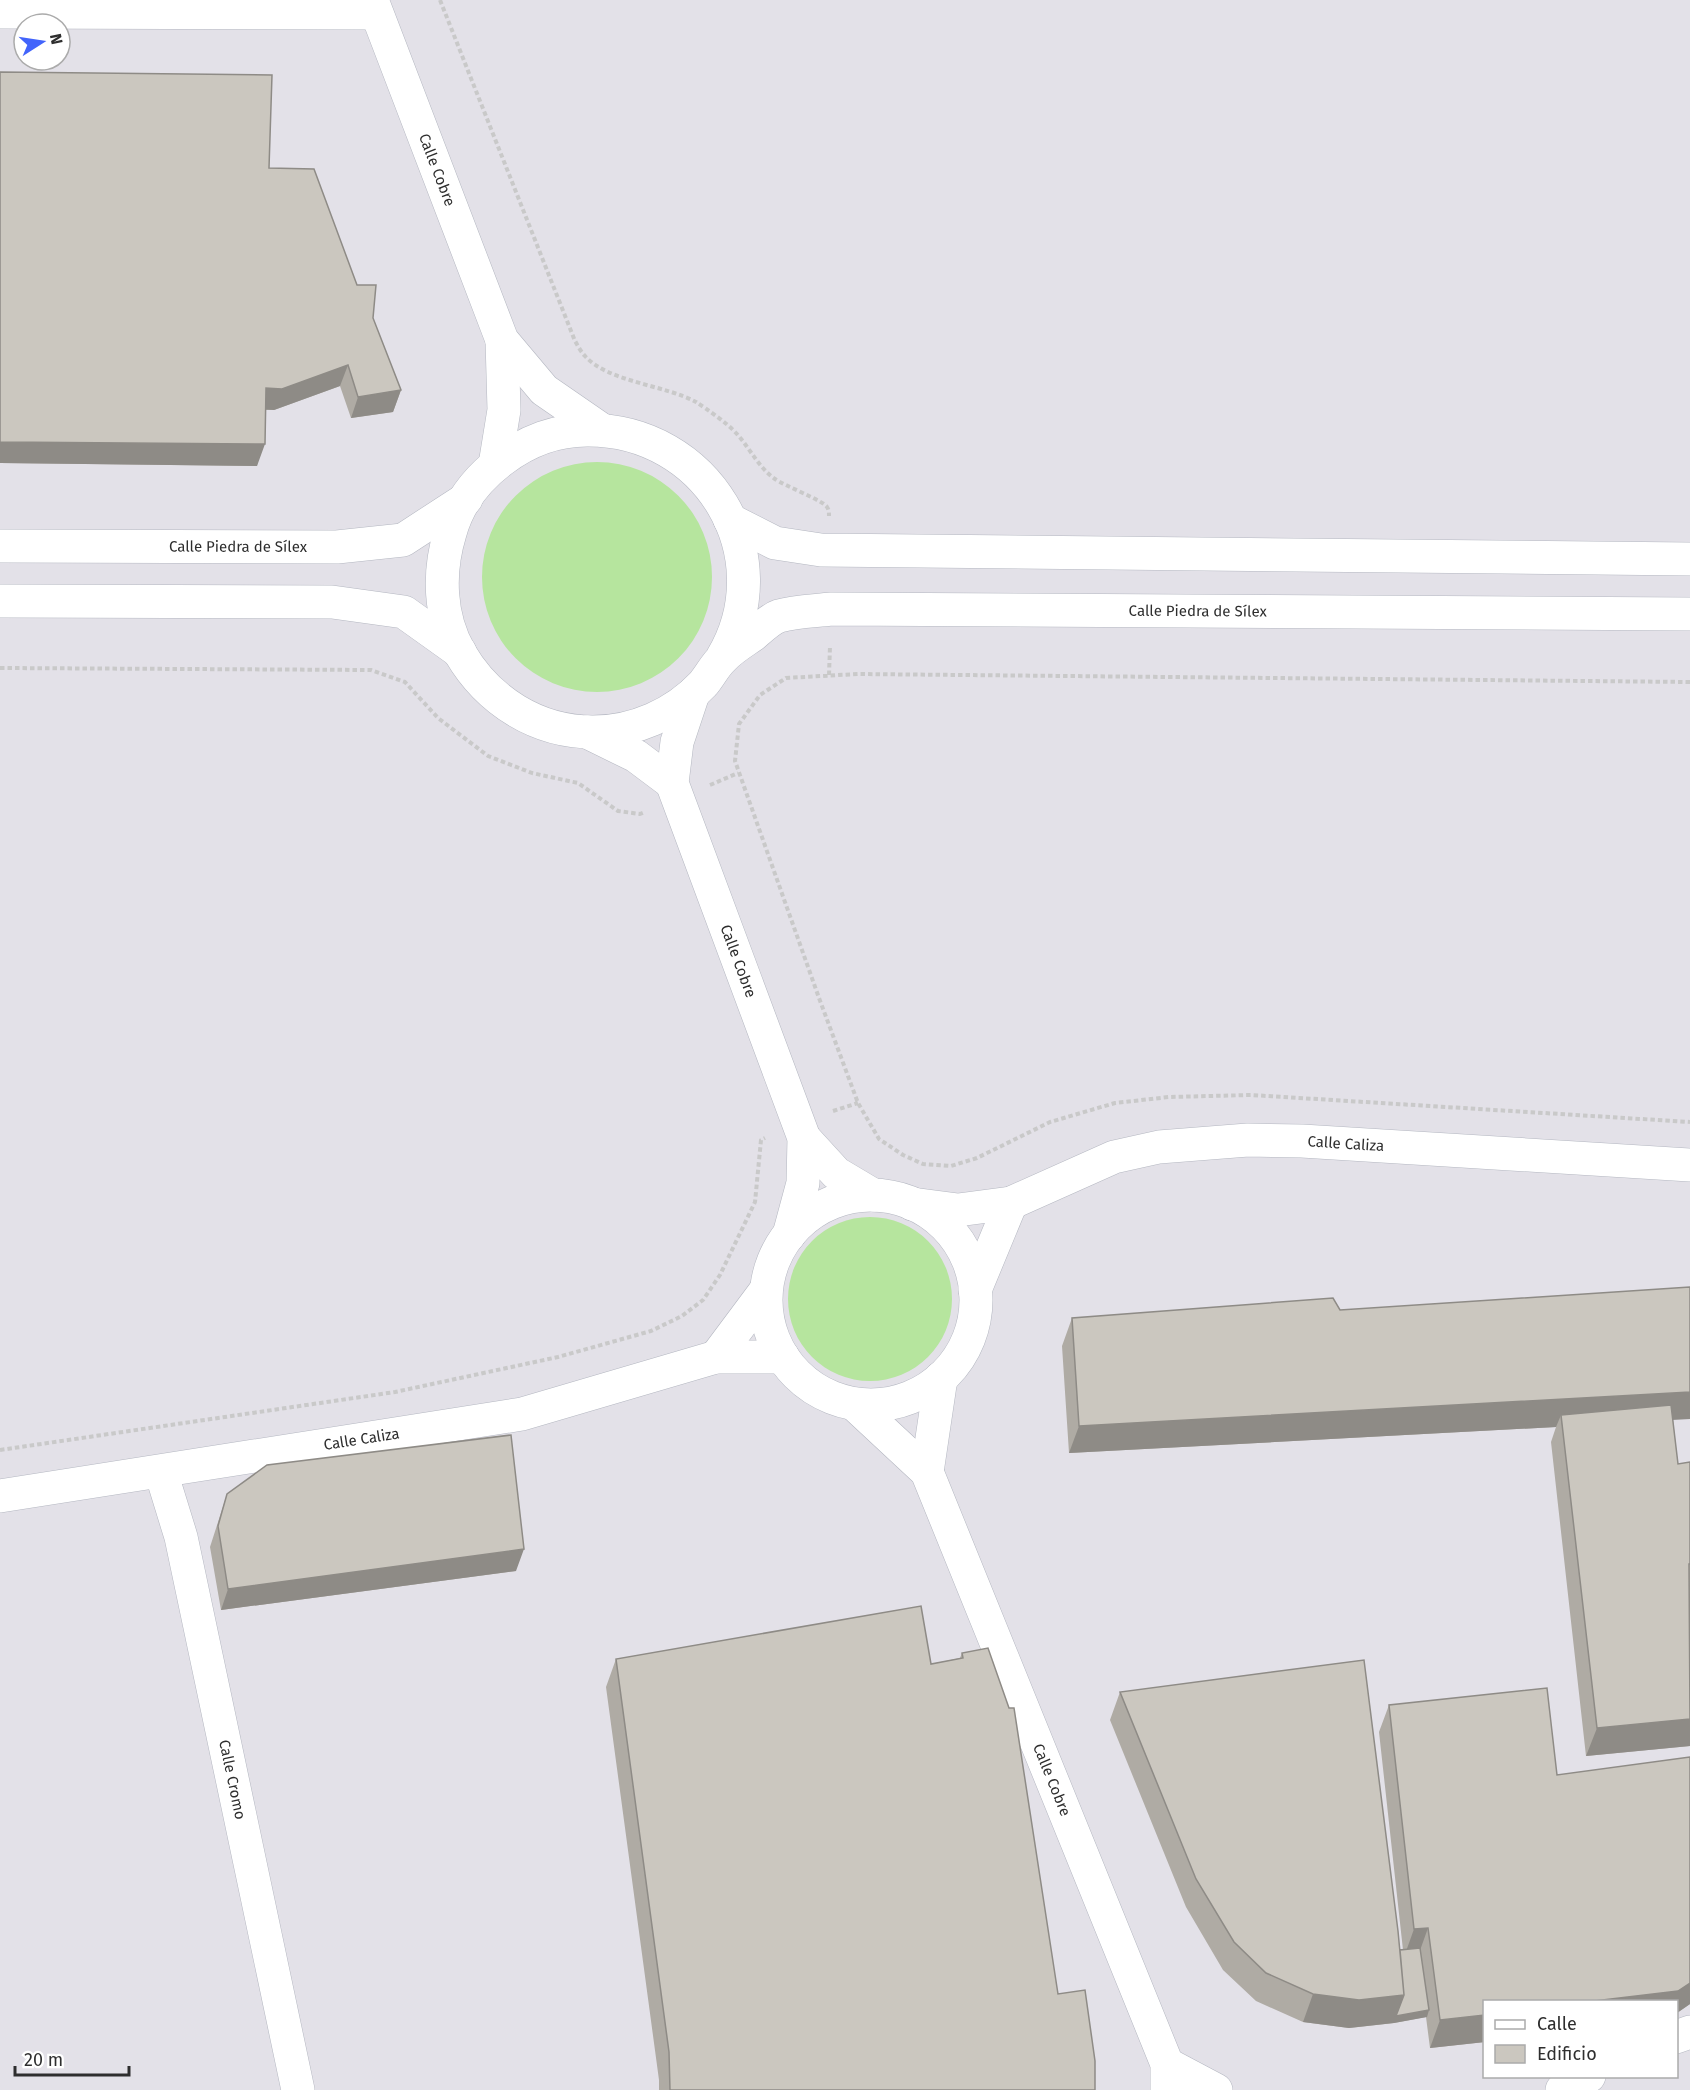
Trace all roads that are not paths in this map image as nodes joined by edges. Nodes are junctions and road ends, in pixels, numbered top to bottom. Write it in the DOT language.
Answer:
graph roads {
  1 [pos="374,6"];
  2 [pos="0,12"];
  3 [pos="502,340"];
  4 [pos="602,430"];
  5 [pos="495,465"];
  6 [pos="466,499"];
  7 [pos="730,520"];
  8 [pos="0,546"];
  9 [pos="1690,559"];
  10 [pos="0,601"];
  11 [pos="1690,614"];
  12 [pos="460,652"];
  13 [pos="722,658"];
  14 [pos="693,694"];
  15 [pos="587,732"];
  16 [pos="674,791"];
  17 [pos="801,1130"];
  18 [pos="1690,1166"];
  19 [pos="873,1195"];
  20 [pos="1011,1203"];
  21 [pos="912,1204"];
  22 [pos="789,1235"];
  23 [pos="766,1290"];
  24 [pos="975,1290"];
  25 [pos="716,1357"];
  26 [pos="783,1357"];
  27 [pos="941,1378"];
  28 [pos="854,1404"];
  29 [pos="161,1472"];
  30 [pos="927,1472"];
  31 [pos="0,1496"];
  32 [pos="1167,2077"];
  33 [pos="1585,2078"];
  34 [pos="298,2090"];
  35 [pos="1216,2090"];
  36 [pos="1562,2090"];
  1 -- 2 [label="street"];
  1 -- 3 [label="street, Calle Cobre"];
  3 -- 4 [label="street, Calle Cobre"];
  3 -- 5 [label="street, Calle Cobre"];
  4 -- 5 [label="street"];
  4 -- 7 [label="street"];
  5 -- 6 [label="street"];
  6 -- 8 [label="street, Calle Piedra de Sílex"];
  6 -- 12 [label="street"];
  7 -- 9 [label="street"];
  7 -- 13 [label="street"];
  10 -- 12 [label="street"];
  11 -- 13 [label="street, Calle Piedra de Sílex"];
  12 -- 15 [label="street"];
  13 -- 14 [label="street"];
  14 -- 15 [label="street"];
  14 -- 16 [label="street, Calle Cobre"];
  15 -- 16 [label="street"];
  16 -- 17 [label="street, Calle Cobre"];
  17 -- 19 [label="street, Calle Cobre"];
  17 -- 22 [label="street, Calle Cobre"];
  18 -- 20 [label="street, Calle Caliza"];
  19 -- 21 [label="street"];
  19 -- 22 [label="street"];
  20 -- 21 [label="street, Calle Caliza"];
  20 -- 24 [label="street"];
  21 -- 24 [label="street"];
  22 -- 23 [label="street"];
  23 -- 25 [label="street"];
  23 -- 26 [label="street"];
  24 -- 27 [label="street"];
  25 -- 26 [label="street, Calle Caliza"];
  25 -- 29 [label="street, Calle Caliza"];
  26 -- 28 [label="street"];
  27 -- 28 [label="street"];
  27 -- 30 [label="street"];
  28 -- 30 [label="street, Calle Cobre"];
  29 -- 31 [label="street, Calle Caliza"];
  29 -- 34 [label="street, Calle Cromo"];
  30 -- 32 [label="street, Calle Cobre"];
  32 -- 35 [label="street"];
  33 -- 36 [label="street"];
}
